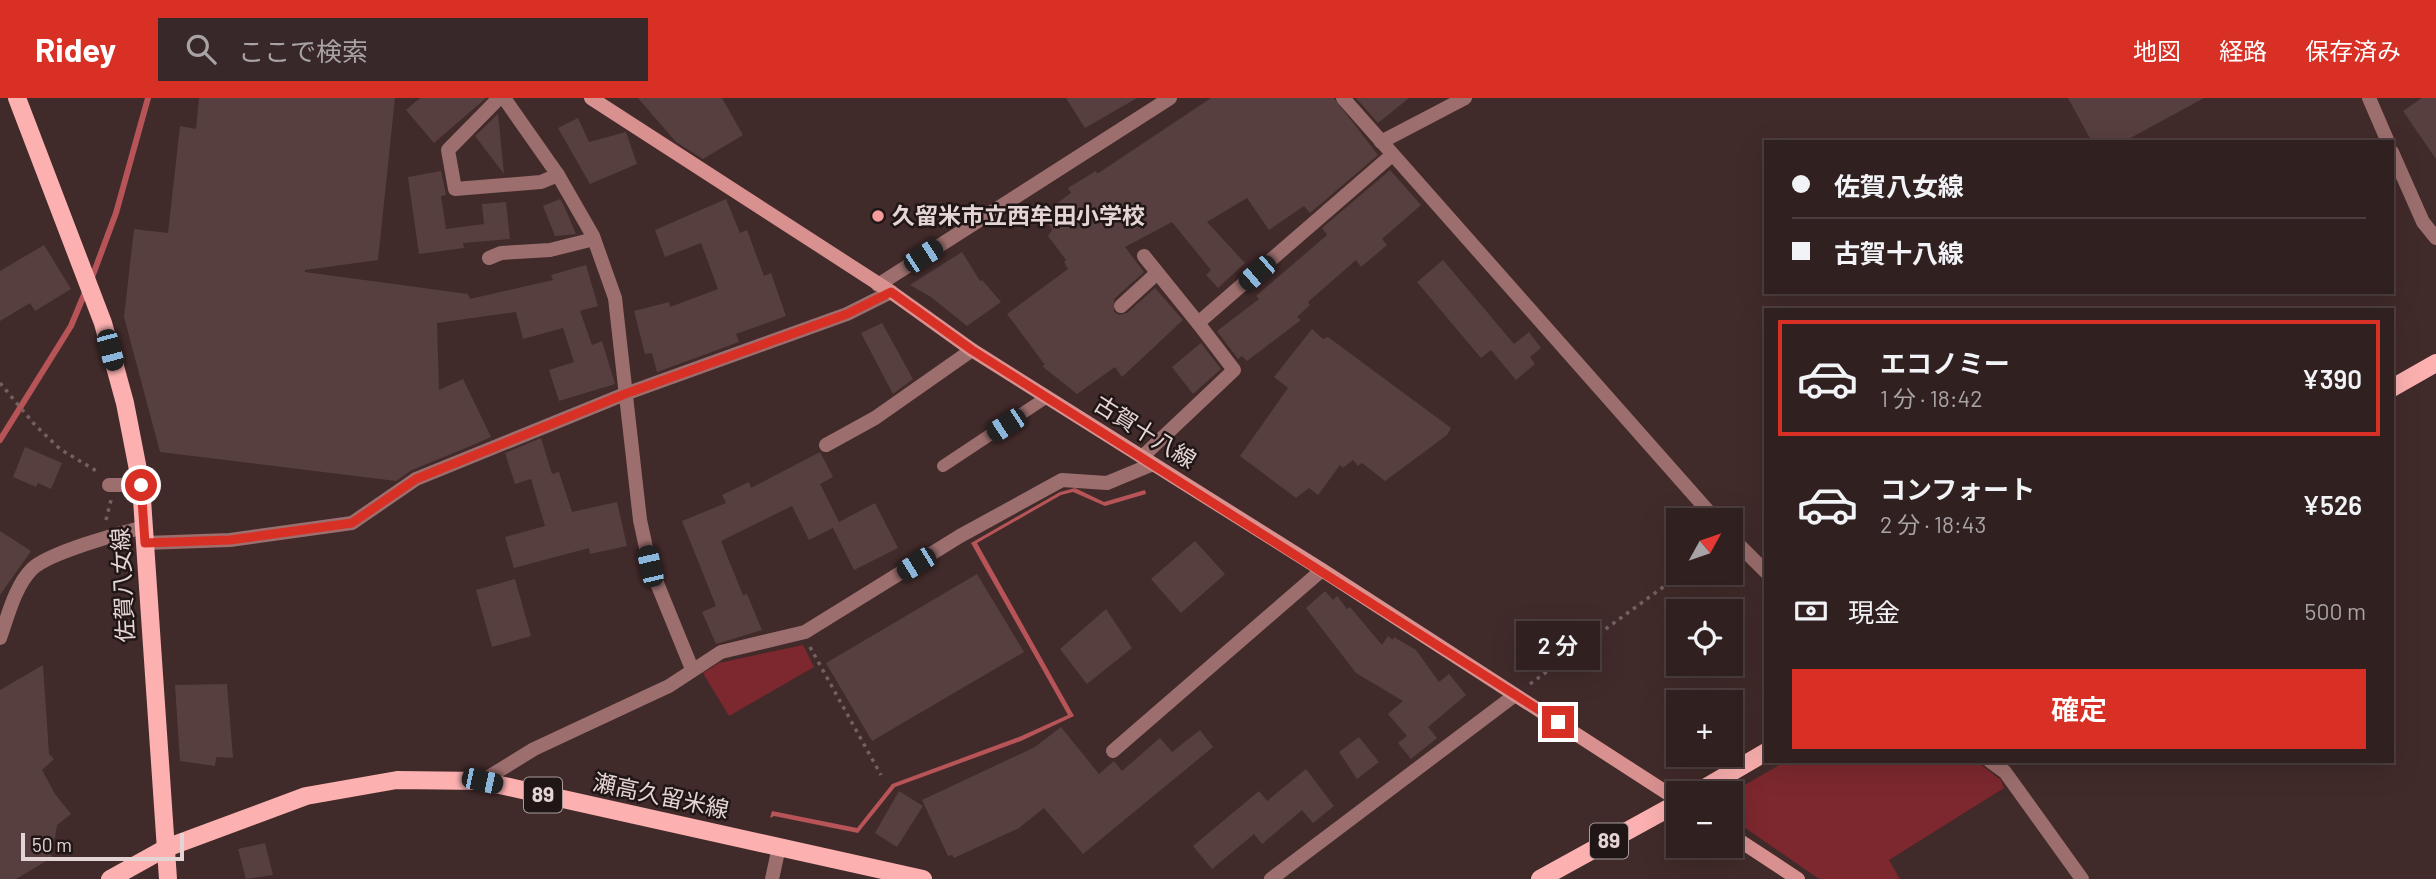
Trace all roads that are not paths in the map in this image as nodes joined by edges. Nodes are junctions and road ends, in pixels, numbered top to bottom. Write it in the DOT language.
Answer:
graph roads {
  1 [pos="17,98"];
  2 [pos="502,98"];
  3 [pos="591,98"];
  4 [pos="1170,98"];
  5 [pos="1343,98"];
  6 [pos="1465,98"];
  7 [pos="2369,98"];
  8 [pos="2387,140"];
  9 [pos="1381,142"];
  10 [pos="1392,155"];
  11 [pos="2394,157"];
  12 [pos="558,175"];
  13 [pos="2436,238"];
  14 [pos="594,239"];
  15 [pos="1144,256"];
  16 [pos="489,258"];
  17 [pos="1157,273"];
  18 [pos="884,288"];
  19 [pos="1121,306"];
  20 [pos="1198,323"];
  21 [pos="972,350"];
  22 [pos="2436,363"];
  23 [pos="2394,387"];
  24 [pos="625,394"];
  25 [pos="1047,397"];
  26 [pos="826,445"];
  27 [pos="1148,461"];
  28 [pos="943,466"];
  29 [pos="109,485"];
  30 [pos="141,485"];
  31 [pos="1705,508"];
  32 [pos="145,535"];
  33 [pos="1743,549"];
  34 [pos="1322,570"];
  35 [pos="1764,570"];
  36 [pos="0,638"];
  37 [pos="692,668"];
  38 [pos="1516,695"];
  39 [pos="1113,751"];
  40 [pos="1764,753"];
  41 [pos="1993,763"];
  42 [pos="482,781"];
  43 [pos="1716,781"];
  44 [pos="1666,794"];
  45 [pos="1666,809"];
  46 [pos="1743,843"];
  47 [pos="779,847"];
  48 [pos="166,848"];
  49 [pos="110,879"];
  50 [pos="168,879"];
  51 [pos="772,879"];
  52 [pos="923,879"];
  53 [pos="1271,879"];
  54 [pos="1540,879"];
  55 [pos="1798,879"];
  56 [pos="2082,879"];
  1 -- 30 [label="main road, 佐賀八女線"];
  2 -- 12 [label="street"];
  2 -- 12 [label="street"];
  3 -- 18 [label="main road, 古賀十八線"];
  4 -- 18 [label="street"];
  5 -- 9 [label="street"];
  6 -- 9 [label="street"];
  7 -- 8 [label="street"];
  9 -- 10 [label="street"];
  10 -- 20 [label="street"];
  10 -- 31 [label="street"];
  11 -- 13 [label="street"];
  12 -- 14 [label="street"];
  14 -- 16 [label="street"];
  14 -- 24 [label="street"];
  15 -- 17 [label="street"];
  17 -- 19 [label="street"];
  17 -- 20 [label="street"];
  18 -- 21 [label="main road, 古賀十八線"];
  18 -- 24 [label="street"];
  20 -- 27 [label="street"];
  21 -- 25 [label="main road, 古賀十八線"];
  21 -- 26 [label="street"];
  22 -- 23 [label="main road"];
  24 -- 32 [label="street"];
  24 -- 37 [label="street"];
  25 -- 27 [label="main road, 古賀十八線"];
  25 -- 28 [label="lane"];
  27 -- 34 [label="main road, 古賀十八線"];
  27 -- 37 [label="street"];
  29 -- 30 [label="street"];
  30 -- 32 [label="main road, 佐賀八女線"];
  32 -- 36 [label="street"];
  32 -- 48 [label="main road, 佐賀八女線"];
  33 -- 35 [label="street"];
  34 -- 38 [label="main road, 古賀十八線"];
  34 -- 39 [label="street"];
  37 -- 42 [label="street"];
  38 -- 44 [label="main road, 古賀十八線"];
  38 -- 53 [label="street"];
  40 -- 43 [label="main road"];
  41 -- 56 [label="street"];
  42 -- 47 [label="main road, 瀬高久留米線 / 89"];
  42 -- 48 [label="main road, 瀬高久留米線 / 89"];
  45 -- 54 [label="main road, 89"];
  46 -- 55 [label="main road"];
  47 -- 51 [label="street"];
  47 -- 52 [label="main road, 瀬高久留米線 / 89"];
  48 -- 49 [label="main road, 瀬高久留米線 / 89"];
  48 -- 50 [label="main road, 佐賀八女線"];
}
